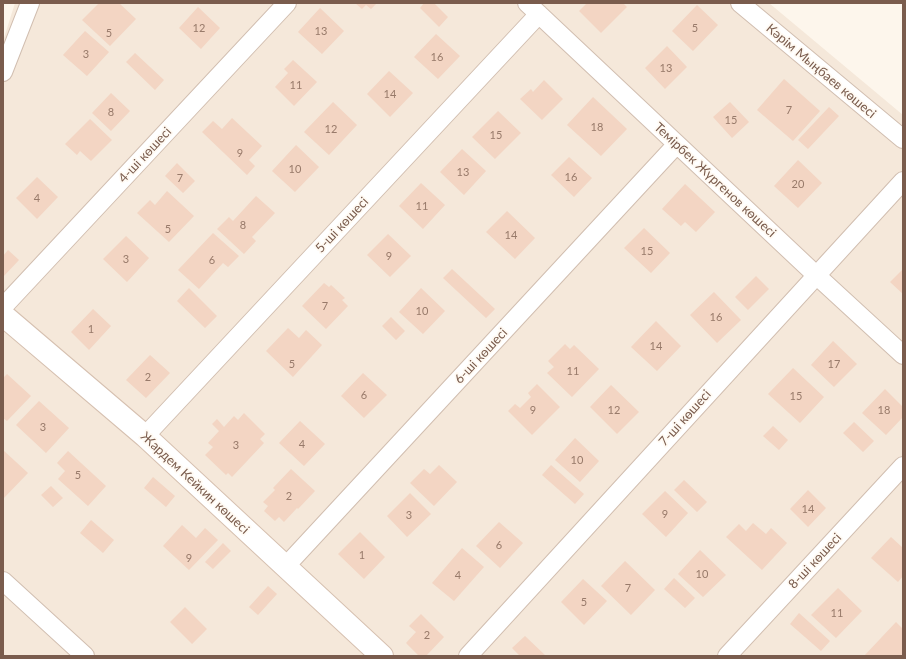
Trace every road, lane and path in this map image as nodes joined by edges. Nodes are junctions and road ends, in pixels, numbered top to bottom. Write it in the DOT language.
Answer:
graph roads {
  1 [pos="287,3"];
  2 [pos="740,3"];
  3 [pos="27,4"];
  4 [pos="533,8"];
  5 [pos="3,72"];
  6 [pos="903,139"];
  7 [pos="677,144"];
  8 [pos="903,181"];
  9 [pos="816,275"];
  10 [pos="3,307"];
  11 [pos="3,315"];
  12 [pos="903,355"];
  13 [pos="145,436"];
  14 [pos="903,466"];
  15 [pos="286,567"];
  16 [pos="3,581"];
  17 [pos="85,656"];
  18 [pos="382,656"];
  19 [pos="468,656"];
  20 [pos="727,656"];
  1 -- 10 [label="street, 4-ші көшесі"];
  2 -- 6 [label="street, Кәрім Мыңбаев көшесі"];
  3 -- 5 [label="street"];
  4 -- 7 [label="street, Темірбек Жүргенов көшесі"];
  4 -- 13 [label="street, 5-ші көшесі"];
  7 -- 9 [label="street, Темірбек Жүргенов көшесі"];
  7 -- 15 [label="street, 6-ші көшесі"];
  8 -- 9 [label="street, 7-ші көшесі"];
  9 -- 12 [label="street, Темірбек Жүргенов көшесі"];
  9 -- 19 [label="street, 7-ші көшесі"];
  11 -- 13 [label="street, Жардем Кейкин көшесі"];
  13 -- 15 [label="street, Жардем Кейкин көшесі"];
  14 -- 20 [label="street, 8-ші көшесі"];
  15 -- 18 [label="street, Жардем Кейкин көшесі"];
  16 -- 17 [label="street"];
}
